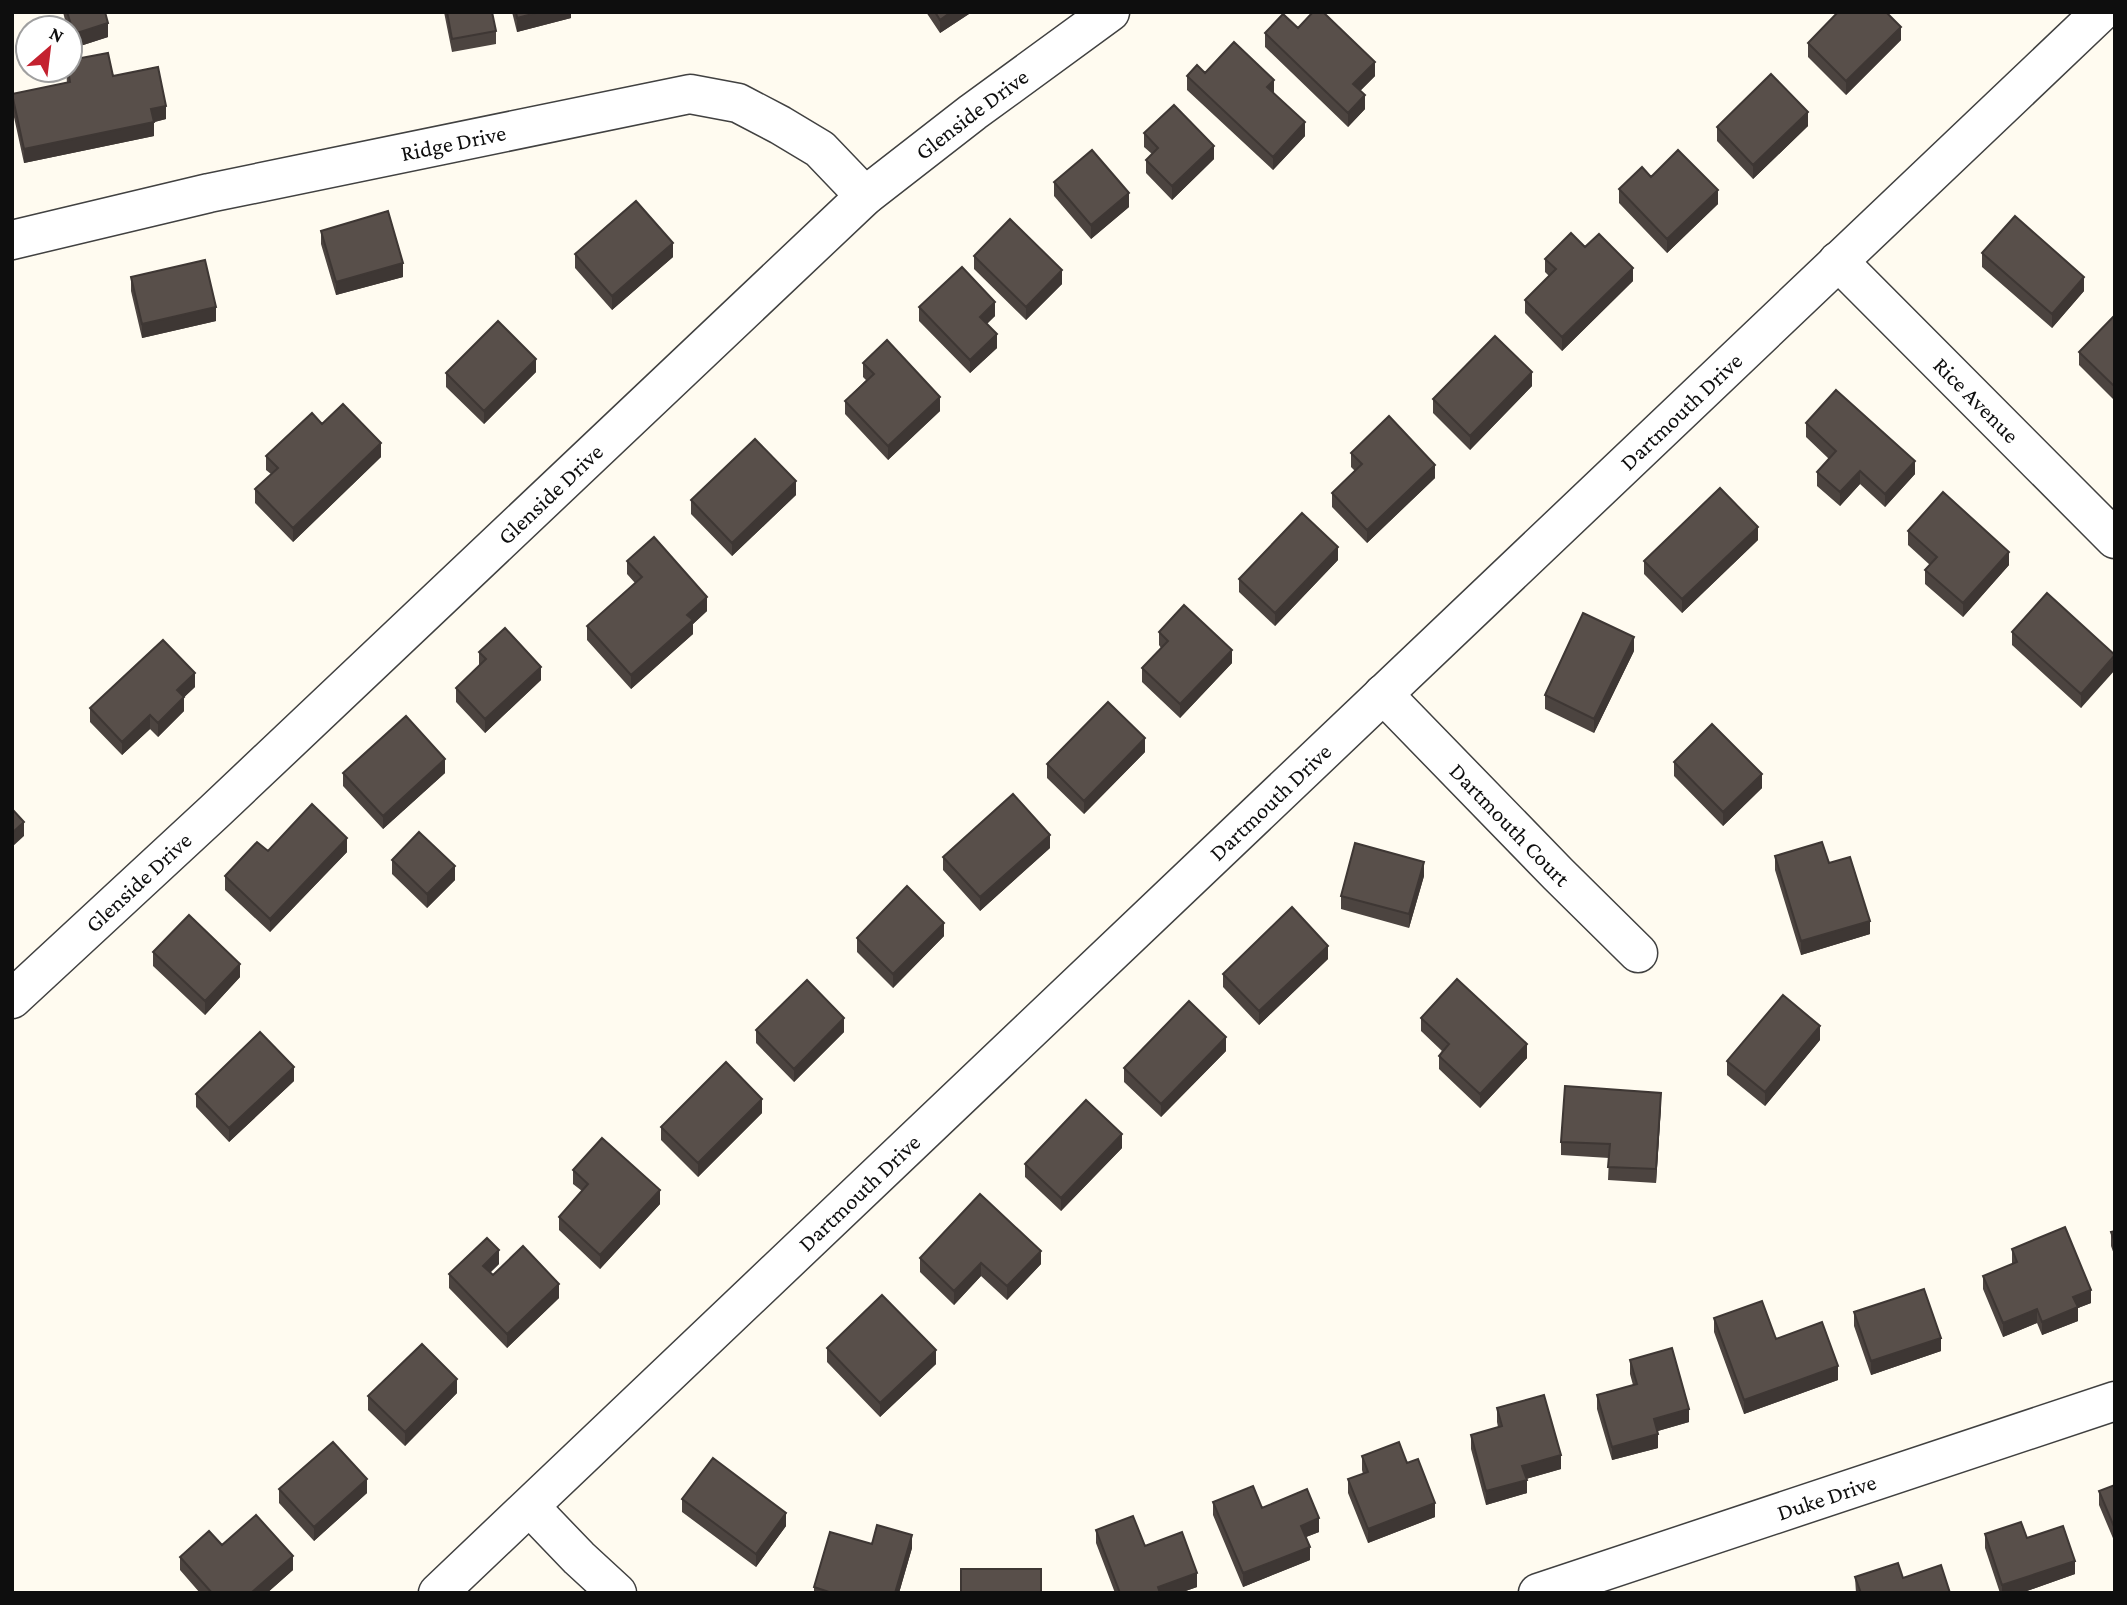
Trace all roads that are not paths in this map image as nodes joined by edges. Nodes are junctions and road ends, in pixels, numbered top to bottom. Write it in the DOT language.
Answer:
graph roads {
  1 [pos="1110,12"];
  2 [pos="2101,12"];
  3 [pos="865,196"];
  4 [pos="12,240"];
  5 [pos="1838,261"];
  6 [pos="2115,539"];
  7 [pos="1383,694"];
  8 [pos="1638,953"];
  9 [pos="12,999"];
  10 [pos="2115,1401"];
  11 [pos="530,1507"];
  12 [pos="438,1593"];
  13 [pos="617,1593"];
  14 [pos="1538,1593"];
  1 -- 3 [label="street, Glenside Drive"];
  2 -- 5 [label="street, Dartmouth Drive"];
  3 -- 4 [label="street, Ridge Drive"];
  3 -- 9 [label="street, Glenside Drive"];
  5 -- 6 [label="street, Rice Avenue"];
  5 -- 7 [label="street, Dartmouth Drive"];
  7 -- 8 [label="street, Dartmouth Court"];
  7 -- 11 [label="street, Dartmouth Drive"];
  10 -- 14 [label="street, Duke Drive"];
  11 -- 12 [label="street, Dartmouth Drive"];
  11 -- 13 [label="street"];
}
